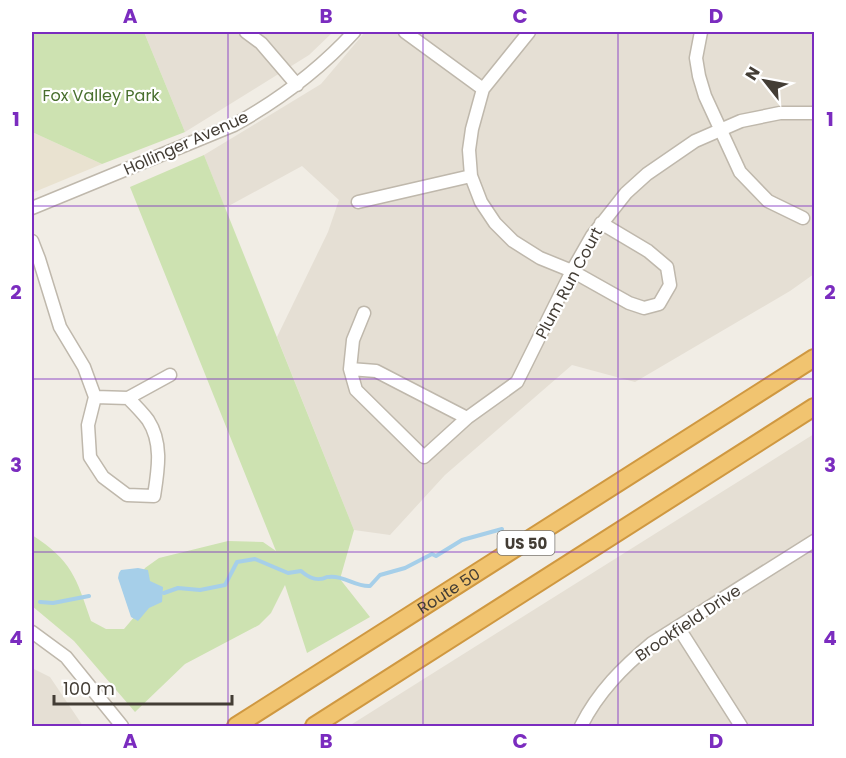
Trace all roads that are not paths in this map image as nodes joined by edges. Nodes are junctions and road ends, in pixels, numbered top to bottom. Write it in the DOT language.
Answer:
graph roads {
  1 [pos="246,32"];
  2 [pos="354,32"];
  3 [pos="405,32"];
  4 [pos="529,32"];
  5 [pos="701,32"];
  6 [pos="297,85"];
  7 [pos="483,89"];
  8 [pos="814,113"];
  9 [pos="720,129"];
  10 [pos="471,176"];
  11 [pos="358,201"];
  12 [pos="32,208"];
  13 [pos="803,218"];
  14 [pos="601,223"];
  15 [pos="32,241"];
  16 [pos="572,271"];
  17 [pos="364,313"];
  18 [pos="814,358"];
  19 [pos="350,369"];
  20 [pos="170,375"];
  21 [pos="95,397"];
  22 [pos="128,398"];
  23 [pos="814,407"];
  24 [pos="467,418"];
  25 [pos="814,541"];
  26 [pos="678,627"];
  27 [pos="32,632"];
  28 [pos="122,726"];
  29 [pos="236,726"];
  30 [pos="314,726"];
  31 [pos="581,726"];
  32 [pos="741,726"];
  1 -- 6 [label="street"];
  2 -- 6 [label="street, Hollinger Avenue"];
  3 -- 7 [label="street"];
  4 -- 7 [label="street"];
  5 -- 9 [label="street"];
  6 -- 12 [label="street, Hollinger Avenue"];
  7 -- 10 [label="street"];
  8 -- 9 [label="street, Plum Run Court"];
  9 -- 13 [label="street"];
  9 -- 14 [label="street, Plum Run Court"];
  10 -- 11 [label="street"];
  10 -- 16 [label="street"];
  14 -- 16 [label="street, Plum Run Court"];
  14 -- 16 [label="street"];
  15 -- 21 [label="street"];
  16 -- 24 [label="street, Plum Run Court"];
  17 -- 19 [label="street"];
  18 -- 29 [label="highway, Route 50 / US 50"];
  19 -- 24 [label="street"];
  19 -- 24 [label="street, Plum Run Court"];
  20 -- 22 [label="street"];
  21 -- 22 [label="street"];
  21 -- 22 [label="street"];
  23 -- 30 [label="highway, US 50"];
  25 -- 26 [label="street, Brookfield Drive"];
  26 -- 31 [label="street, Brookfield Drive"];
  26 -- 32 [label="street"];
  27 -- 28 [label="street"];
}
